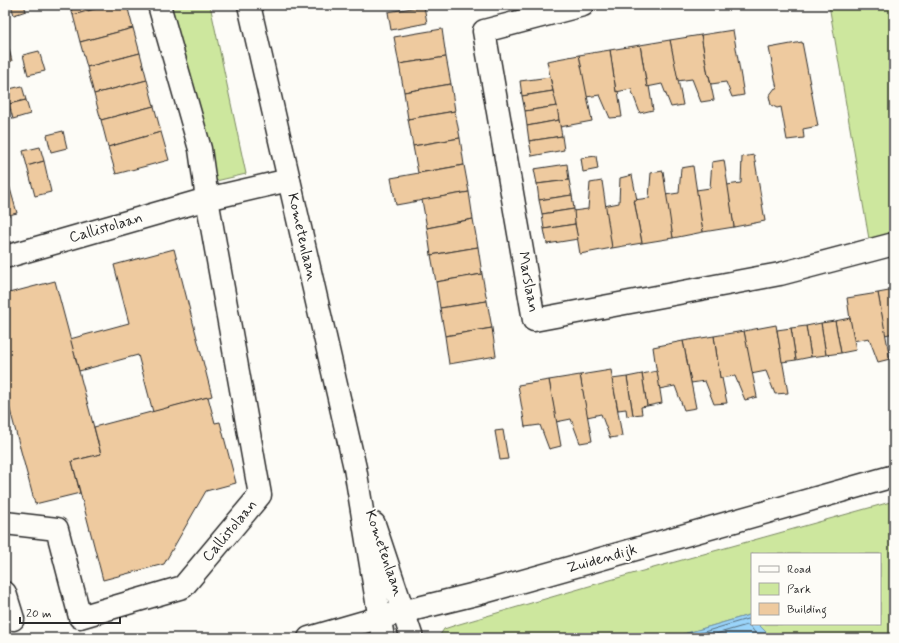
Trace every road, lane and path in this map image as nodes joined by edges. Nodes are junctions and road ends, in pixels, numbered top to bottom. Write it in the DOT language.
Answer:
graph roads {
  1 [pos="159,5"];
  2 [pos="249,5"];
  3 [pos="583,5"];
  4 [pos="289,180"];
  5 [pos="207,199"];
  6 [pos="894,244"];
  7 [pos="5,257"];
  8 [pos="354,468"];
  9 [pos="894,476"];
  10 [pos="5,523"];
  11 [pos="5,593"];
  12 [pos="404,612"];
  13 [pos="13,619"];
  14 [pos="381,628"];
  15 [pos="309,638"];
  16 [pos="412,638"];
  1 -- 5 [label="street, Callistolaan"];
  2 -- 4 [label="street, Kometenlaan"];
  3 -- 6 [label="street, Marslaan"];
  4 -- 5 [label="street, Callistolaan"];
  4 -- 8 [label="street, Kometenlaan"];
  5 -- 7 [label="street, Callistolaan"];
  5 -- 10 [label="street, Callistolaan"];
  8 -- 12 [label="street, Kometenlaan"];
  8 -- 14 [label="street, Kometenlaan"];
  9 -- 12 [label="street, Zuidendijk"];
  11 -- 13 [label="street"];
  12 -- 14 [label="street, Zuidendijk"];
  12 -- 16 [label="street, Kometenlaan"];
  14 -- 15 [label="street, Zuidendijk"];
}
